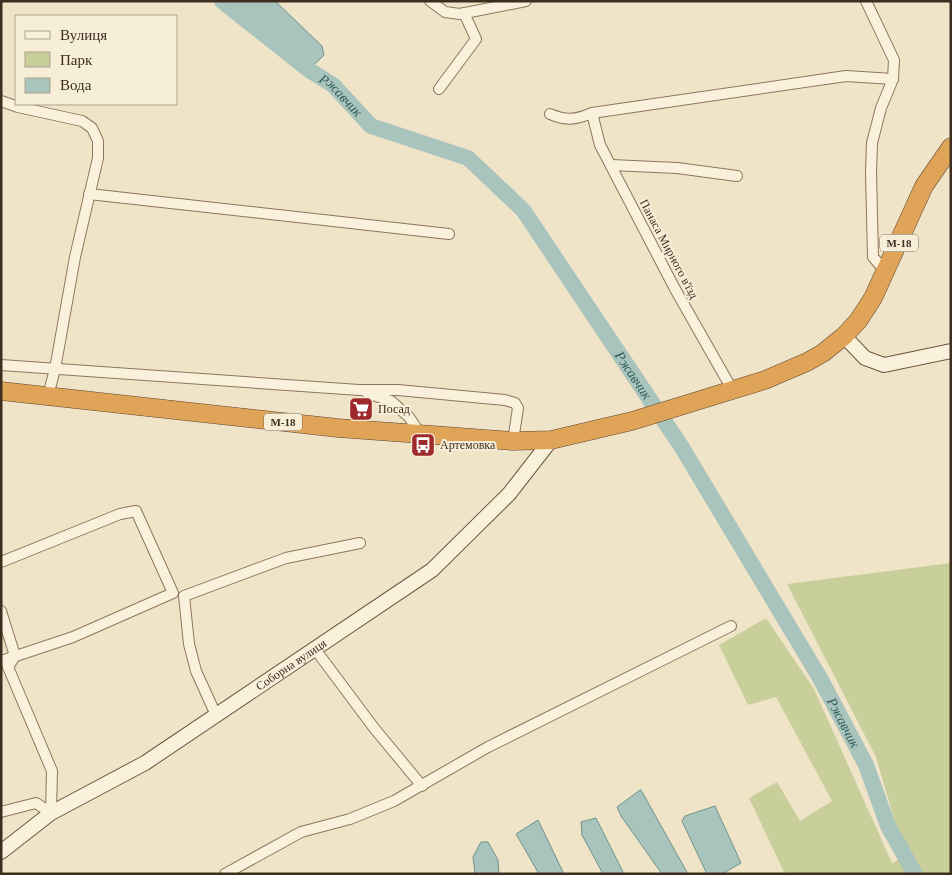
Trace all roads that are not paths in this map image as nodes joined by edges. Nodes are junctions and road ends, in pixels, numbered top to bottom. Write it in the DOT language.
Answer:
graph roads {
  1 [pos="430,1"];
  2 [pos="526,1"];
  3 [pos="866,1"];
  4 [pos="490,5"];
  5 [pos="464,13"];
  6 [pos="893,79"];
  7 [pos="439,89"];
  8 [pos="1,101"];
  9 [pos="592,113"];
  10 [pos="550,114"];
  11 [pos="951,148"];
  12 [pos="611,166"];
  13 [pos="737,176"];
  14 [pos="89,194"];
  15 [pos="449,234"];
  16 [pos="888,269"];
  17 [pos="844,336"];
  18 [pos="951,351"];
  19 [pos="1,365"];
  20 [pos="55,369"];
  21 [pos="359,390"];
  22 [pos="733,391"];
  23 [pos="6,395"];
  24 [pos="48,396"];
  25 [pos="421,435"];
  26 [pos="551,440"];
  27 [pos="513,441"];
  28 [pos="360,543"];
  29 [pos="1,562"];
  30 [pos="172,592"];
  31 [pos="184,596"];
  32 [pos="1,611"];
  33 [pos="731,626"];
  34 [pos="315,648"];
  35 [pos="15,656"];
  36 [pos="1,661"];
  37 [pos="216,715"];
  38 [pos="422,786"];
  39 [pos="1,812"];
  40 [pos="51,813"];
  41 [pos="1,852"];
  42 [pos="225,874"];
  1 -- 5 [label="street"];
  2 -- 4 [label="street"];
  3 -- 6 [label="street"];
  4 -- 5 [label="street"];
  5 -- 7 [label="street"];
  6 -- 9 [label="street"];
  6 -- 16 [label="street"];
  8 -- 14 [label="street"];
  9 -- 10 [label="street"];
  9 -- 12 [label="street, Панаса Мирного в'їзд"];
  11 -- 16 [label="highway, М-18"];
  12 -- 13 [label="street"];
  12 -- 22 [label="street, Панаса Мирного в'їзд"];
  14 -- 15 [label="street"];
  14 -- 20 [label="street"];
  16 -- 17 [label="highway, М-18"];
  17 -- 18 [label="street"];
  17 -- 22 [label="highway, М-18"];
  19 -- 20 [label="street"];
  20 -- 21 [label="street"];
  20 -- 24 [label="street"];
  21 -- 25 [label="street"];
  21 -- 27 [label="street"];
  22 -- 26 [label="highway, М-18"];
  23 -- 24 [label="highway, М-18"];
  24 -- 25 [label="highway, М-18"];
  25 -- 27 [label="highway, М-18"];
  26 -- 27 [label="highway, М-18"];
  26 -- 34 [label="street, Соборна вулиця"];
  28 -- 31 [label="street"];
  29 -- 30 [label="street"];
  30 -- 31 [label="street"];
  30 -- 35 [label="street"];
  31 -- 37 [label="street"];
  32 -- 35 [label="street"];
  33 -- 38 [label="street"];
  34 -- 37 [label="street, Соборна вулиця"];
  34 -- 38 [label="street"];
  35 -- 36 [label="street"];
  35 -- 40 [label="street"];
  37 -- 40 [label="street, Соборна вулиця"];
  38 -- 42 [label="street"];
  39 -- 40 [label="street"];
  40 -- 41 [label="street, Соборна вулиця"];
}
